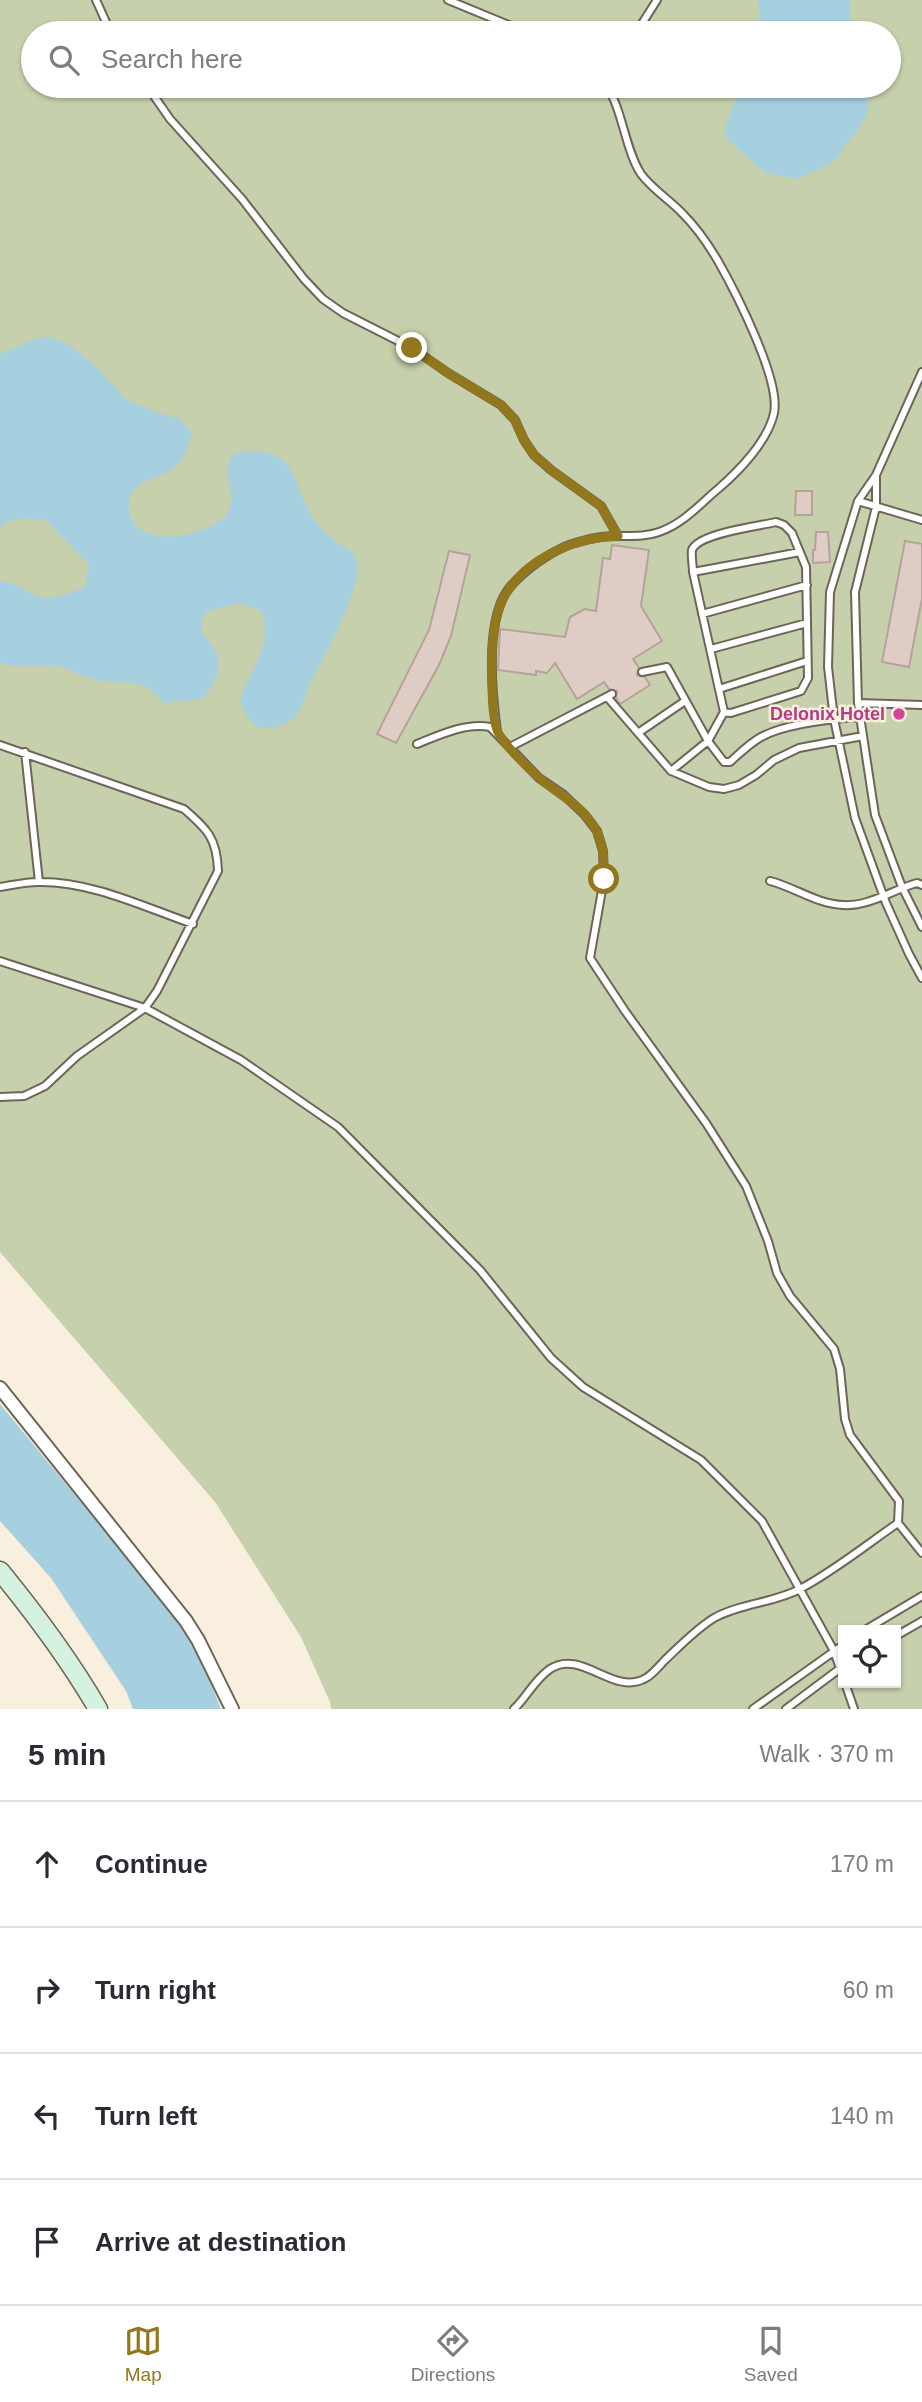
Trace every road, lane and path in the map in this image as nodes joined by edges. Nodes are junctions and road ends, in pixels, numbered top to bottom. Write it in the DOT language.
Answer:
graph roads {
  1 [pos="96,0"];
  2 [pos="448,0"];
  3 [pos="657,0"];
  4 [pos="106,21"];
  5 [pos="498,21"];
  6 [pos="644,21"];
  7 [pos="155,98"];
  8 [pos="612,98"];
  9 [pos="922,372"];
  10 [pos="876,475"];
  11 [pos="858,501"];
  12 [pos="876,507"];
  13 [pos="922,520"];
  14 [pos="618,536"];
  15 [pos="800,552"];
  16 [pos="693,572"];
  17 [pos="807,585"];
  18 [pos="702,614"];
  19 [pos="807,623"];
  20 [pos="711,649"];
  21 [pos="807,661"];
  22 [pos="642,672"];
  23 [pos="719,689"];
  24 [pos="685,701"];
  25 [pos="858,703"];
  26 [pos="922,705"];
  27 [pos="724,712"];
  28 [pos="860,717"];
  29 [pos="834,719"];
  30 [pos="497,732"];
  31 [pos="638,733"];
  32 [pos="863,736"];
  33 [pos="838,740"];
  34 [pos="708,741"];
  35 [pos="417,744"];
  36 [pos="0,745"];
  37 [pos="510,747"];
  38 [pos="24,752"];
  39 [pos="671,771"];
  40 [pos="770,881"];
  41 [pos="39,882"];
  42 [pos="922,886"];
  43 [pos="0,887"];
  44 [pos="902,887"];
  45 [pos="884,897"];
  46 [pos="192,923"];
  47 [pos="922,927"];
  48 [pos="0,961"];
  49 [pos="922,978"];
  50 [pos="145,1008"];
  51 [pos="0,1097"];
  52 [pos="0,1388"];
  53 [pos="898,1523"];
  54 [pos="922,1553"];
  55 [pos="0,1571"];
  56 [pos="799,1590"];
  57 [pos="922,1596"];
  58 [pos="922,1621"];
  59 [pos="873,1625"];
  60 [pos="901,1633"];
  61 [pos="838,1648"];
  62 [pos="834,1651"];
  63 [pos="838,1659"];
  64 [pos="838,1670"];
  65 [pos="847,1688"];
  66 [pos="98,1709"];
  67 [pos="232,1709"];
  68 [pos="514,1709"];
  69 [pos="753,1709"];
  70 [pos="786,1709"];
  71 [pos="854,1709"];
  1 -- 4 [label="lane"];
  2 -- 5 [label="lane"];
  3 -- 6 [label="lane"];
  7 -- 14 [label="lane"];
  8 -- 14 [label="lane"];
  9 -- 10 [label="lane"];
  10 -- 11 [label="lane"];
  10 -- 12 [label="lane"];
  11 -- 12 [label="lane"];
  11 -- 29 [label="lane"];
  12 -- 13 [label="lane"];
  12 -- 25 [label="lane"];
  14 -- 30 [label="lane"];
  15 -- 16 [label="lane"];
  15 -- 16 [label="lane"];
  15 -- 17 [label="lane"];
  16 -- 18 [label="lane"];
  17 -- 18 [label="lane"];
  17 -- 19 [label="lane"];
  18 -- 20 [label="lane"];
  19 -- 20 [label="lane"];
  19 -- 21 [label="lane"];
  20 -- 23 [label="lane"];
  21 -- 23 [label="lane"];
  21 -- 27 [label="lane"];
  22 -- 24 [label="lane"];
  23 -- 27 [label="lane"];
  24 -- 31 [label="lane"];
  24 -- 34 [label="lane"];
  25 -- 26 [label="lane"];
  25 -- 28 [label="lane"];
  27 -- 34 [label="lane"];
  28 -- 29 [label="lane"];
  28 -- 32 [label="lane"];
  29 -- 33 [label="lane"];
  29 -- 34 [label="lane"];
  30 -- 35 [label="lane"];
  30 -- 37 [label="lane"];
  31 -- 37 [label="lane"];
  31 -- 39 [label="lane"];
  32 -- 33 [label="lane"];
  32 -- 44 [label="lane"];
  33 -- 39 [label="lane"];
  33 -- 45 [label="lane"];
  34 -- 39 [label="lane"];
  36 -- 38 [label="lane"];
  37 -- 53 [label="lane"];
  38 -- 41 [label="lane"];
  38 -- 46 [label="lane"];
  40 -- 45 [label="lane"];
  41 -- 43 [label="lane"];
  41 -- 46 [label="lane"];
  42 -- 44 [label="lane"];
  44 -- 45 [label="lane"];
  44 -- 47 [label="lane"];
  45 -- 49 [label="lane"];
  46 -- 50 [label="lane"];
  48 -- 50 [label="lane"];
  50 -- 51 [label="lane"];
  50 -- 56 [label="lane"];
  52 -- 67 [label="street"];
  53 -- 54 [label="lane"];
  53 -- 56 [label="lane"];
  55 -- 66 [label="main road"];
  56 -- 62 [label="lane"];
  56 -- 68 [label="lane"];
  57 -- 59 [label="lane"];
  58 -- 60 [label="lane"];
  61 -- 62 [label="lane"];
  62 -- 63 [label="lane"];
  62 -- 69 [label="lane"];
  64 -- 70 [label="lane"];
  65 -- 71 [label="lane"];
}
